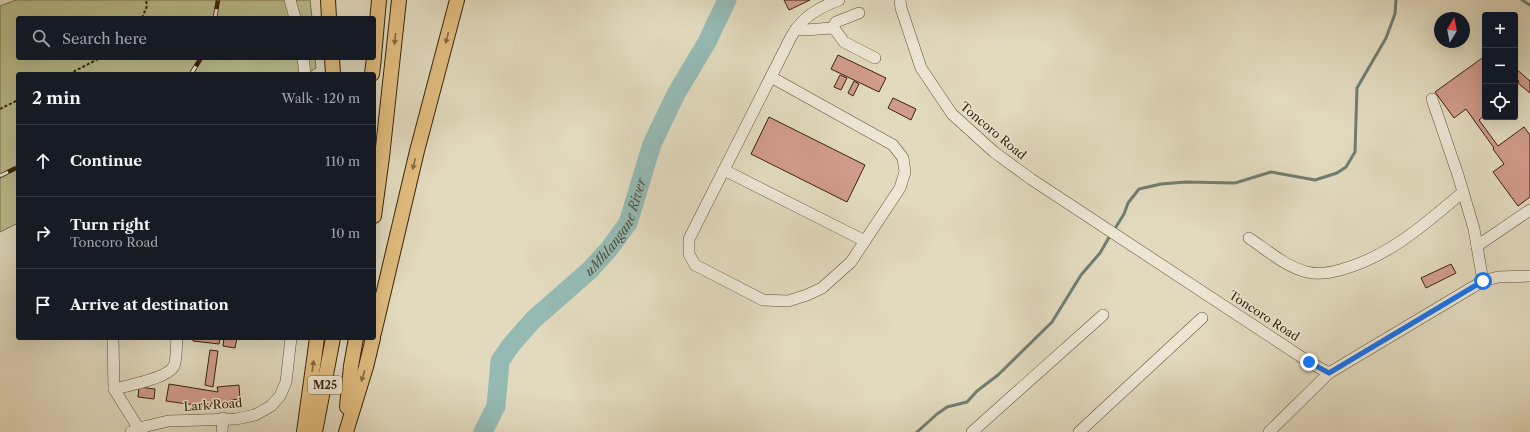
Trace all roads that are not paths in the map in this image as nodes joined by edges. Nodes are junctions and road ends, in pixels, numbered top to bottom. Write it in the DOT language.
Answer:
graph roads {
  1 [pos="290,0"];
  2 [pos="328,0"];
  3 [pos="379,0"];
  4 [pos="400,0"];
  5 [pos="457,0"];
  6 [pos="900,0"];
  7 [pos="834,1"];
  8 [pos="859,13"];
  9 [pos="294,16"];
  10 [pos="329,16"];
  11 [pos="832,28"];
  12 [pos="796,29"];
  13 [pos="376,34"];
  14 [pos="875,58"];
  15 [pos="303,60"];
  16 [pos="332,60"];
  17 [pos="374,60"];
  18 [pos="305,72"];
  19 [pos="333,72"];
  20 [pos="372,72"];
  21 [pos="771,77"];
  22 [pos="1432,99"];
  23 [pos="724,170"];
  24 [pos="1463,192"];
  25 [pos="376,201"];
  26 [pos="1530,210"];
  27 [pos="1249,238"];
  28 [pos="865,241"];
  29 [pos="1477,246"];
  30 [pos="1530,276"];
  31 [pos="1483,281"];
  32 [pos="1103,315"];
  33 [pos="1202,318"];
  34 [pos="376,325"];
  35 [pos="113,340"];
  36 [pos="177,340"];
  37 [pos="291,340"];
  38 [pos="317,340"];
  39 [pos="333,340"];
  40 [pos="356,340"];
  41 [pos="373,340"];
  42 [pos="1329,373"];
  43 [pos="114,390"];
  44 [pos="223,418"];
  45 [pos="141,430"];
  46 [pos="222,432"];
  47 [pos="304,432"];
  48 [pos="315,432"];
  49 [pos="345,432"];
  50 [pos="972,432"];
  51 [pos="1079,432"];
  52 [pos="1268,432"];
  1 -- 9 [label="street"];
  2 -- 10 [label="main road"];
  3 -- 13 [label="main road"];
  4 -- 25 [label="main road, one-way"];
  5 -- 34 [label="main road, one-way"];
  6 -- 42 [label="street, Toncoro Road"];
  7 -- 12 [label="street"];
  8 -- 11 [label="street"];
  11 -- 12 [label="street"];
  11 -- 14 [label="street"];
  12 -- 21 [label="street"];
  15 -- 18 [label="street"];
  16 -- 19 [label="main road"];
  17 -- 20 [label="main road"];
  21 -- 23 [label="street"];
  21 -- 28 [label="street"];
  22 -- 24 [label="street"];
  23 -- 28 [label="street"];
  23 -- 28 [label="street"];
  24 -- 27 [label="street"];
  24 -- 29 [label="street"];
  26 -- 29 [label="street"];
  29 -- 31 [label="street"];
  30 -- 31 [label="street"];
  31 -- 42 [label="street"];
  32 -- 50 [label="street"];
  33 -- 51 [label="street"];
  35 -- 43 [label="street"];
  36 -- 43 [label="street"];
  37 -- 44 [label="street, Lark Road"];
  47 -- 38 [label="main road, one-way"];
  39 -- 48 [label="main road, M25"];
  40 -- 49 [label="main road, M25"];
  41 -- 49 [label="main road, one-way"];
  42 -- 52 [label="street"];
  43 -- 45 [label="street"];
  44 -- 45 [label="street, Lark Road"];
  44 -- 46 [label="street"];
}
